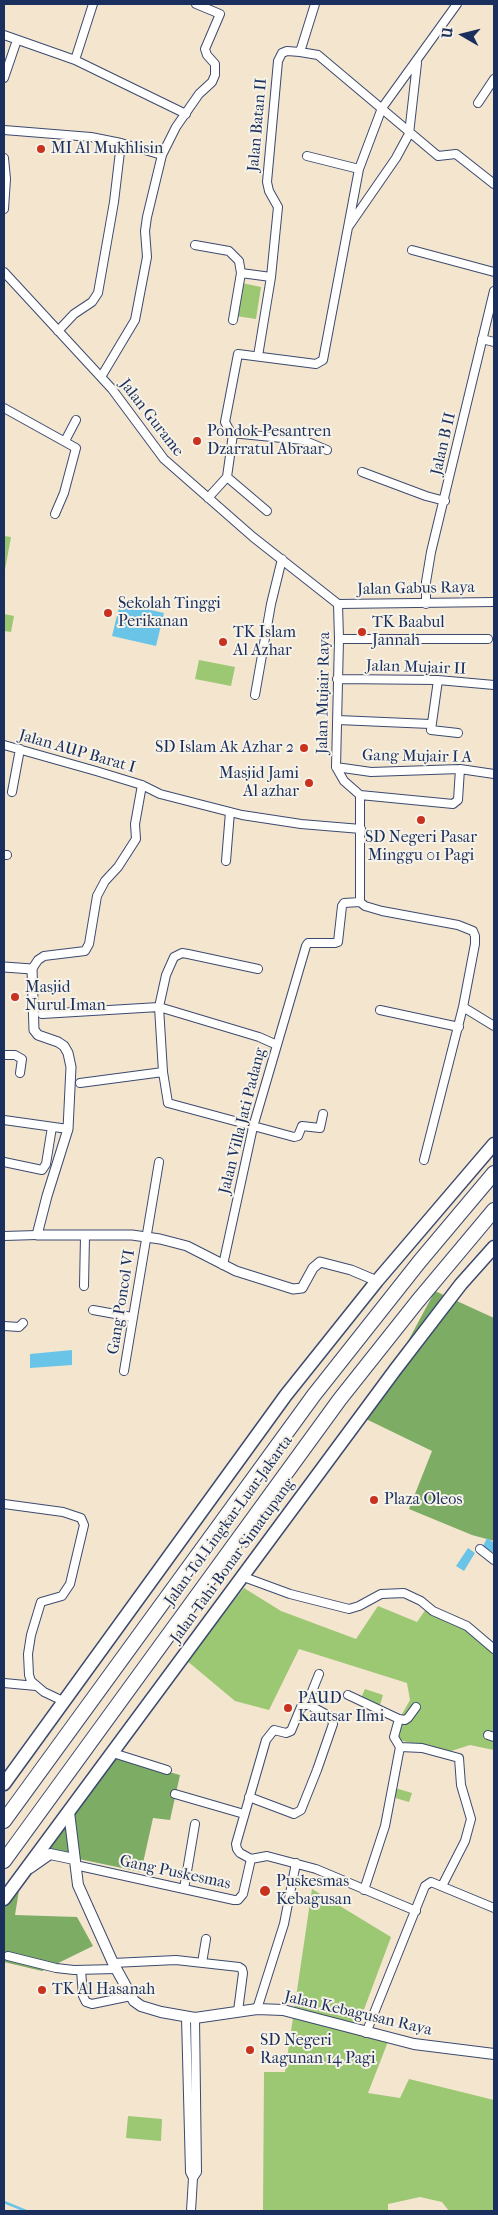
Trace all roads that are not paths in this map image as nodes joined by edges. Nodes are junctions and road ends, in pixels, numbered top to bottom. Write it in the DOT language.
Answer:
graph roads {
  1 [pos="93,4"];
  2 [pos="196,4"];
  3 [pos="315,4"];
  4 [pos="457,4"];
  5 [pos="4,35"];
  6 [pos="17,40"];
  7 [pos="300,52"];
  8 [pos="75,60"];
  9 [pos="417,62"];
  10 [pos="4,78"];
  11 [pos="494,79"];
  12 [pos="478,103"];
  13 [pos="382,108"];
  14 [pos="186,114"];
  15 [pos="4,130"];
  16 [pos="409,134"];
  17 [pos="121,143"];
  18 [pos="162,155"];
  19 [pos="307,156"];
  20 [pos="4,158"];
  21 [pos="359,169"];
  22 [pos="494,184"];
  23 [pos="4,209"];
  24 [pos="347,230"];
  25 [pos="195,245"];
  26 [pos="412,250"];
  27 [pos="4,272"];
  28 [pos="494,272"];
  29 [pos="241,273"];
  30 [pos="271,277"];
  31 [pos="494,291"];
  32 [pos="233,320"];
  33 [pos="60,329"];
  34 [pos="482,339"];
  35 [pos="494,342"];
  36 [pos="258,356"];
  37 [pos="102,375"];
  38 [pos="4,408"];
  39 [pos="76,420"];
  40 [pos="233,434"];
  41 [pos="65,441"];
  42 [pos="327,450"];
  43 [pos="362,472"];
  44 [pos="224,480"];
  45 [pos="210,495"];
  46 [pos="445,501"];
  47 [pos="267,511"];
  48 [pos="55,514"];
  49 [pos="282,559"];
  50 [pos="426,602"];
  51 [pos="494,602"];
  52 [pos="338,604"];
  53 [pos="488,638"];
  54 [pos="339,639"];
  55 [pos="337,679"];
  56 [pos="438,680"];
  57 [pos="494,685"];
  58 [pos="255,695"];
  59 [pos="338,720"];
  60 [pos="430,724"];
  61 [pos="458,733"];
  62 [pos="4,745"];
  63 [pos="20,749"];
  64 [pos="336,767"];
  65 [pos="460,769"];
  66 [pos="494,773"];
  67 [pos="142,785"];
  68 [pos="12,792"];
  69 [pos="360,795"];
  70 [pos="230,812"];
  71 [pos="360,830"];
  72 [pos="226,861"];
  73 [pos="360,902"];
  74 [pos="4,967"];
  75 [pos="258,968"];
  76 [pos="32,969"];
  77 [pos="159,1007"];
  78 [pos="464,1007"];
  79 [pos="380,1010"];
  80 [pos="42,1014"];
  81 [pos="494,1026"];
  82 [pos="459,1027"];
  83 [pos="277,1045"];
  84 [pos="4,1055"];
  85 [pos="163,1072"];
  86 [pos="20,1073"];
  87 [pos="80,1083"];
  88 [pos="323,1114"];
  89 [pos="4,1120"];
  90 [pos="52,1127"];
  91 [pos="253,1127"];
  92 [pos="68,1129"];
  93 [pos="494,1144"];
  94 [pos="424,1160"];
  95 [pos="4,1162"];
  96 [pos="159,1162"];
  97 [pos="494,1173"];
  98 [pos="494,1210"];
  99 [pos="37,1235"];
  100 [pos="4,1236"];
  101 [pos="85,1236"];
  102 [pos="146,1237"];
  103 [pos="494,1247"];
  104 [pos="223,1265"];
  105 [pos="377,1281"];
  106 [pos="84,1286"];
  107 [pos="94,1310"];
  108 [pos="132,1317"];
  109 [pos="23,1323"];
  110 [pos="4,1326"];
  111 [pos="124,1371"];
  112 [pos="4,1504"];
  113 [pos="480,1549"];
  114 [pos="494,1560"];
  115 [pos="241,1576"];
  116 [pos="494,1649"];
  117 [pos="320,1674"];
  118 [pos="4,1683"];
  119 [pos="36,1686"];
  120 [pos="348,1695"];
  121 [pos="63,1701"];
  122 [pos="307,1704"];
  123 [pos="416,1708"];
  124 [pos="399,1720"];
  125 [pos="400,1747"];
  126 [pos="113,1753"];
  127 [pos="167,1770"];
  128 [pos="4,1784"];
  129 [pos="175,1794"];
  130 [pos="249,1796"];
  131 [pos="69,1812"];
  132 [pos="244,1814"];
  133 [pos="4,1821"];
  134 [pos="195,1824"];
  135 [pos="251,1859"];
  136 [pos="4,1862"];
  137 [pos="74,1862"];
  138 [pos="296,1863"];
  139 [pos="24,1873"];
  140 [pos="442,1886"];
  141 [pos="184,1889"];
  142 [pos="364,1890"];
  143 [pos="4,1899"];
  144 [pos="494,1908"];
  145 [pos="416,1911"];
  146 [pos="206,1940"];
  147 [pos="8,1956"];
  148 [pos="202,1963"];
  149 [pos="115,1966"];
  150 [pos="81,1970"];
  151 [pos="131,1996"];
  152 [pos="257,2008"];
  153 [pos="238,2011"];
  154 [pos="191,2017"];
  155 [pos="366,2033"];
  156 [pos="494,2054"];
  157 [pos="191,2211"];
  1 -- 8 [label="street"];
  2 -- 14 [label="street"];
  3 -- 7 [label="street"];
  4 -- 9 [label="street"];
  5 -- 6 [label="street"];
  6 -- 8 [label="street"];
  6 -- 10 [label="street"];
  7 -- 13 [label="street"];
  7 -- 30 [label="street, Jalan Batan II"];
  8 -- 14 [label="street"];
  9 -- 13 [label="street"];
  9 -- 16 [label="street"];
  11 -- 12 [label="street"];
  13 -- 16 [label="street"];
  13 -- 21 [label="street"];
  14 -- 18 [label="street"];
  15 -- 17 [label="street"];
  16 -- 22 [label="street"];
  16 -- 24 [label="street"];
  17 -- 18 [label="street"];
  17 -- 33 [label="street"];
  18 -- 37 [label="street"];
  19 -- 21 [label="street"];
  20 -- 23 [label="street"];
  21 -- 24 [label="street"];
  24 -- 36 [label="street"];
  25 -- 29 [label="street"];
  26 -- 28 [label="street"];
  27 -- 33 [label="street, Jalan Gurame"];
  29 -- 30 [label="street"];
  29 -- 32 [label="street"];
  30 -- 36 [label="street, Jalan Batan II"];
  31 -- 34 [label="street, Jalan B II"];
  33 -- 37 [label="street, Jalan Gurame"];
  34 -- 35 [label="street"];
  34 -- 46 [label="street, Jalan B II"];
  36 -- 40 [label="street"];
  37 -- 45 [label="street, Jalan Gurame"];
  38 -- 41 [label="street"];
  39 -- 41 [label="street"];
  40 -- 42 [label="street"];
  40 -- 44 [label="street"];
  41 -- 48 [label="street"];
  43 -- 46 [label="street"];
  44 -- 45 [label="street"];
  44 -- 47 [label="street"];
  45 -- 49 [label="street, Jalan Gurame"];
  46 -- 50 [label="street, Jalan B II"];
  49 -- 52 [label="street, Jalan Gurame"];
  49 -- 58 [label="street"];
  50 -- 51 [label="street, Jalan Gabus Raya"];
  50 -- 52 [label="street, Jalan Gabus Raya"];
  52 -- 54 [label="street, Jalan Mujair Raya"];
  53 -- 54 [label="street"];
  54 -- 55 [label="street, Jalan Mujair Raya"];
  55 -- 56 [label="street, Jalan Mujair II"];
  55 -- 59 [label="street, Jalan Mujair Raya"];
  56 -- 57 [label="street, Jalan Mujair II"];
  56 -- 60 [label="street"];
  59 -- 60 [label="street"];
  59 -- 64 [label="street, Jalan Mujair Raya"];
  60 -- 61 [label="street"];
  62 -- 63 [label="street, Jalan AUP Barat I"];
  63 -- 67 [label="street, Jalan AUP Barat I"];
  63 -- 68 [label="street"];
  64 -- 65 [label="street, Gang Mujair I A"];
  64 -- 69 [label="street, Jalan Mujair Raya"];
  65 -- 66 [label="street, Gang Mujair I A"];
  65 -- 69 [label="street"];
  67 -- 70 [label="street"];
  67 -- 76 [label="street, Jalan AUP Barat I"];
  69 -- 71 [label="street"];
  70 -- 71 [label="street"];
  70 -- 72 [label="street"];
  71 -- 73 [label="street"];
  73 -- 78 [label="street"];
  73 -- 83 [label="street"];
  74 -- 76 [label="street"];
  75 -- 77 [label="street"];
  76 -- 92 [label="street"];
  77 -- 80 [label="street"];
  77 -- 83 [label="street, Jalan Villa Jati Padang"];
  77 -- 85 [label="street"];
  78 -- 81 [label="street"];
  78 -- 82 [label="street"];
  79 -- 82 [label="street"];
  82 -- 94 [label="street"];
  83 -- 91 [label="street, Jalan Villa Jati Padang"];
  84 -- 86 [label="street"];
  85 -- 87 [label="street"];
  85 -- 91 [label="street"];
  88 -- 91 [label="street"];
  89 -- 90 [label="street"];
  90 -- 92 [label="street"];
  90 -- 95 [label="street"];
  91 -- 104 [label="street, Jalan Villa Jati Padang"];
  92 -- 99 [label="street"];
  93 -- 105 [label="highway"];
  96 -- 102 [label="street, Gang Poncol VI"];
  97 -- 133 [label="highway, Jalan Tol Lingkar Luar Jakarta"];
  98 -- 136 [label="highway, Jalan Tol Lingkar Luar Jakarta"];
  99 -- 100 [label="street"];
  99 -- 101 [label="street"];
  101 -- 102 [label="street"];
  101 -- 106 [label="street"];
  102 -- 104 [label="street"];
  102 -- 108 [label="street, Gang Poncol VI"];
  103 -- 115 [label="highway, Jalan Tahi Bonar Simatupang"];
  104 -- 105 [label="street"];
  105 -- 121 [label="highway"];
  107 -- 108 [label="street"];
  108 -- 111 [label="street, Gang Poncol VI"];
  109 -- 110 [label="street"];
  112 -- 119 [label="street"];
  113 -- 114 [label="street"];
  115 -- 116 [label="street"];
  115 -- 126 [label="highway, Jalan Tahi Bonar Simatupang"];
  117 -- 122 [label="street, Gang Puskesmas"];
  118 -- 119 [label="street"];
  119 -- 121 [label="street"];
  120 -- 124 [label="street"];
  121 -- 128 [label="highway"];
  122 -- 130 [label="street, Gang Puskesmas"];
  122 -- 130 [label="street"];
  123 -- 124 [label="street"];
  124 -- 125 [label="street"];
  125 -- 140 [label="street"];
  125 -- 142 [label="street"];
  126 -- 127 [label="street"];
  126 -- 131 [label="highway, Jalan Tahi Bonar Simatupang"];
  129 -- 132 [label="street"];
  130 -- 132 [label="street, Gang Puskesmas"];
  131 -- 137 [label="main road, Jalan Kebagusan Raya"];
  131 -- 139 [label="highway, Jalan Tahi Bonar Simatupang"];
  132 -- 135 [label="street, Gang Puskesmas"];
  134 -- 141 [label="street"];
  135 -- 138 [label="street"];
  135 -- 141 [label="street, Gang Puskesmas"];
  137 -- 139 [label="main road"];
  137 -- 141 [label="street, Gang Puskesmas"];
  137 -- 149 [label="main road, Jalan Kebagusan Raya"];
  138 -- 142 [label="street"];
  138 -- 152 [label="street"];
  139 -- 143 [label="highway, Jalan Tahi Bonar Simatupang"];
  140 -- 144 [label="street"];
  140 -- 145 [label="street"];
  142 -- 145 [label="street"];
  145 -- 155 [label="street"];
  146 -- 148 [label="street"];
  147 -- 150 [label="street"];
  148 -- 149 [label="street"];
  148 -- 153 [label="street"];
  149 -- 150 [label="street"];
  149 -- 151 [label="main road, Jalan Kebagusan Raya"];
  150 -- 151 [label="street"];
  151 -- 154 [label="main road, Jalan Kebagusan Raya"];
  152 -- 153 [label="main road, Jalan Kebagusan Raya"];
  152 -- 155 [label="main road, Jalan Kebagusan Raya"];
  153 -- 154 [label="main road, Jalan Kebagusan Raya"];
  154 -- 157 [label="street"];
  155 -- 156 [label="main road, Jalan Kebagusan Raya"];
}
